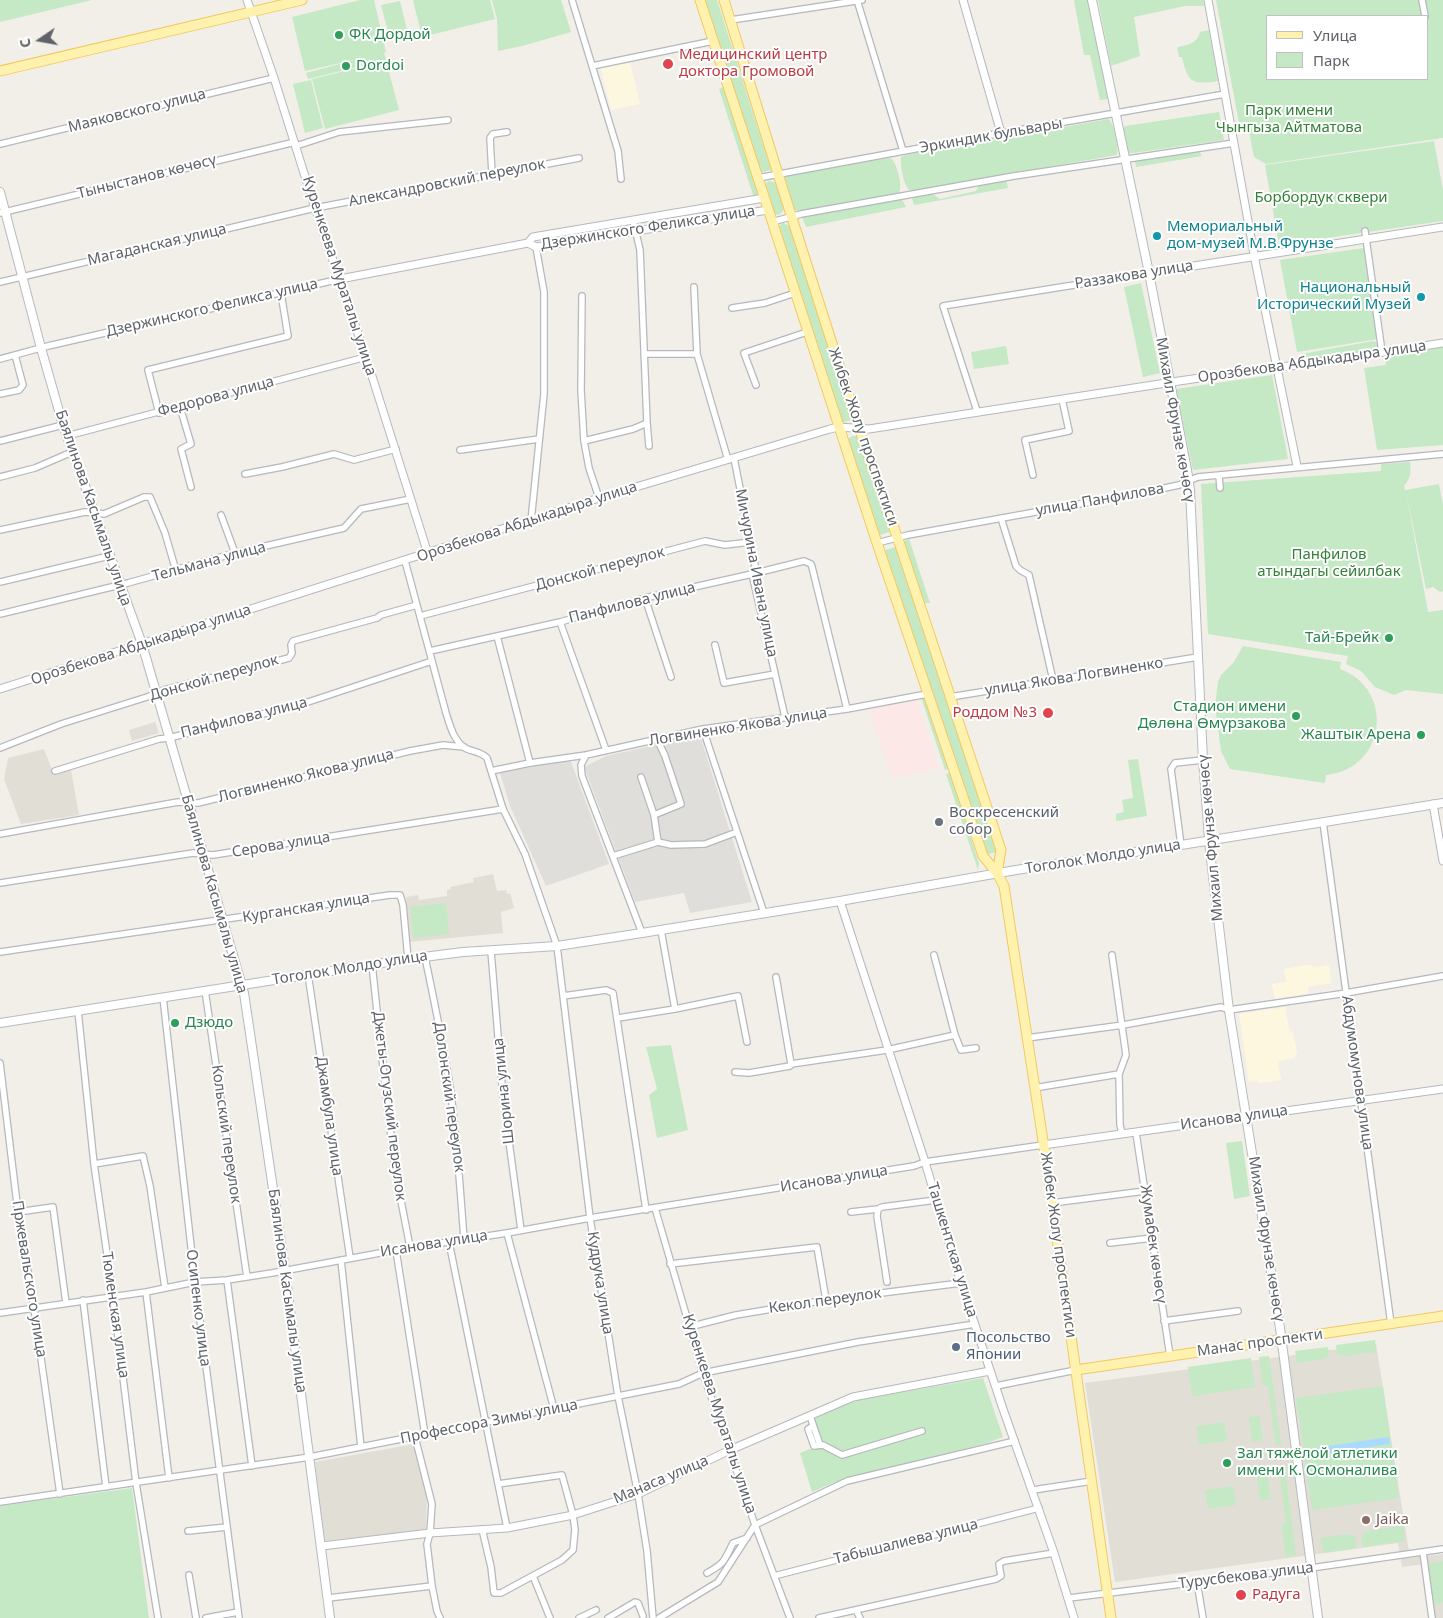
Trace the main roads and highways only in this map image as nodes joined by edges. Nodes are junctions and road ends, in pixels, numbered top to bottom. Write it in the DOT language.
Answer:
graph roads {
  1 [pos="302,0"];
  2 [pos="700,0"];
  3 [pos="724,0"];
  4 [pos="1092,0"];
  5 [pos="0,71"];
  6 [pos="0,192"];
  7 [pos="2,213"];
  8 [pos="1443,803"];
  9 [pos="1209,841"];
  10 [pos="997,873"];
  11 [pos="242,985"];
  12 [pos="0,1023"];
  13 [pos="1443,1316"];
  14 [pos="1282,1340"];
  15 [pos="1076,1370"];
  16 [pos="330,1618"];
  17 [pos="1111,1618"];
  18 [pos="1318,1618"];
  1 -- 5 [label="main road"];
  2 -- 10 [label="main road, Жибек Жолу проспектиси"];
  3 -- 10 [label="main road, Жибек Жолу проспектиси"];
  4 -- 9 [label="main road, Михаил Фрунзе көчөсү"];
  6 -- 7 [label="main road, Баялинова Касымалы улица"];
  7 -- 11 [label="main road, Баялинова Касымалы улица"];
  8 -- 9 [label="main road, Тоголок Молдо улица"];
  9 -- 10 [label="main road, Тоголок Молдо улица"];
  9 -- 14 [label="main road, Михаил Фрунзе көчөсү"];
  10 -- 11 [label="main road, Тоголок Молдо улица"];
  10 -- 15 [label="main road, Жибек Жолу проспектиси"];
  11 -- 12 [label="main road, Тоголок Молдо улица"];
  11 -- 16 [label="main road, Баялинова Касымалы улица"];
  13 -- 14 [label="main road, Манас проспекти"];
  14 -- 15 [label="main road, Манас проспекти"];
  14 -- 18 [label="main road, Михаил Фрунзе көчөсү"];
  15 -- 17 [label="main road, Жибек Жолу проспектиси"];
}
